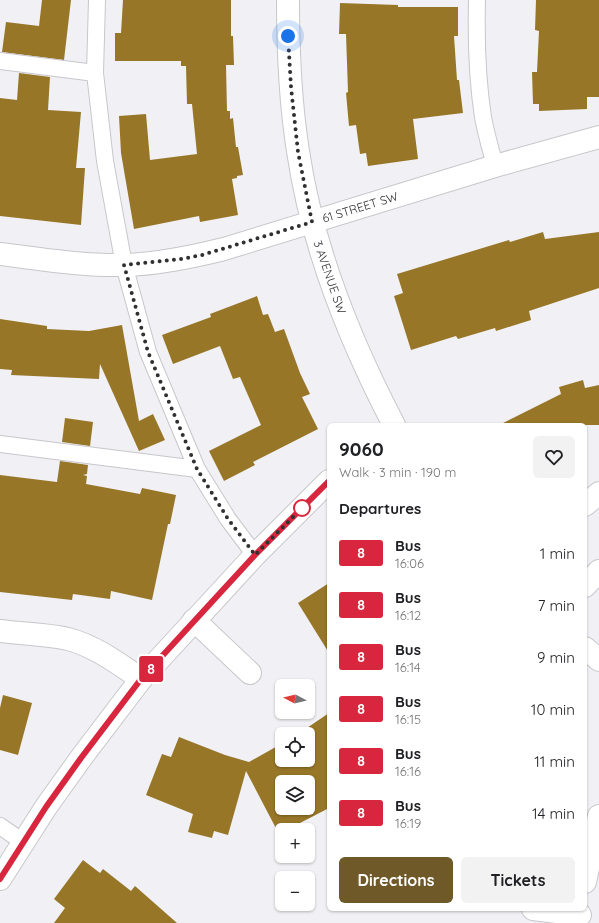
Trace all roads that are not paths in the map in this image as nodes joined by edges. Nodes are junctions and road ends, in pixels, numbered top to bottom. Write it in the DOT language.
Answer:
graph roads {
  1 [pos="98,0"];
  2 [pos="288,0"];
  3 [pos="477,0"];
  4 [pos="0,61"];
  5 [pos="95,73"];
  6 [pos="599,137"];
  7 [pos="495,166"];
  8 [pos="312,222"];
  9 [pos="0,254"];
  10 [pos="124,265"];
  11 [pos="393,423"];
  12 [pos="0,444"];
  13 [pos="197,469"];
  14 [pos="327,483"];
  15 [pos="599,492"];
  16 [pos="587,503"];
  17 [pos="255,555"];
  18 [pos="599,571"];
  19 [pos="587,584"];
  20 [pos="194,620"];
  21 [pos="0,631"];
  22 [pos="587,650"];
  23 [pos="599,660"];
  24 [pos="250,673"];
  25 [pos="141,679"];
  26 [pos="599,816"];
  27 [pos="0,826"];
  28 [pos="23,842"];
  29 [pos="587,873"];
  30 [pos="0,879"];
  31 [pos="546,911"];
  32 [pos="579,916"];
  1 -- 5 [label="lane"];
  2 -- 8 [label="street, 3 AVENUE SW"];
  3 -- 7 [label="lane"];
  4 -- 5 [label="lane"];
  5 -- 10 [label="lane"];
  6 -- 7 [label="street, 61 STREET SW"];
  7 -- 8 [label="street, 61 STREET SW"];
  8 -- 10 [label="street, 61 STREET SW"];
  8 -- 11 [label="street, 3 AVENUE SW"];
  9 -- 10 [label="street, 61 STREET SW"];
  10 -- 13 [label="lane"];
  12 -- 13 [label="lane"];
  13 -- 17 [label="lane"];
  14 -- 17 [label="street"];
  15 -- 16 [label="street"];
  17 -- 20 [label="street"];
  18 -- 19 [label="street"];
  20 -- 24 [label="street"];
  20 -- 25 [label="street"];
  21 -- 25 [label="street"];
  22 -- 23 [label="street"];
  25 -- 28 [label="street"];
  26 -- 29 [label="street"];
  27 -- 28 [label="lane"];
  28 -- 30 [label="street"];
  31 -- 32 [label="street"];
}
